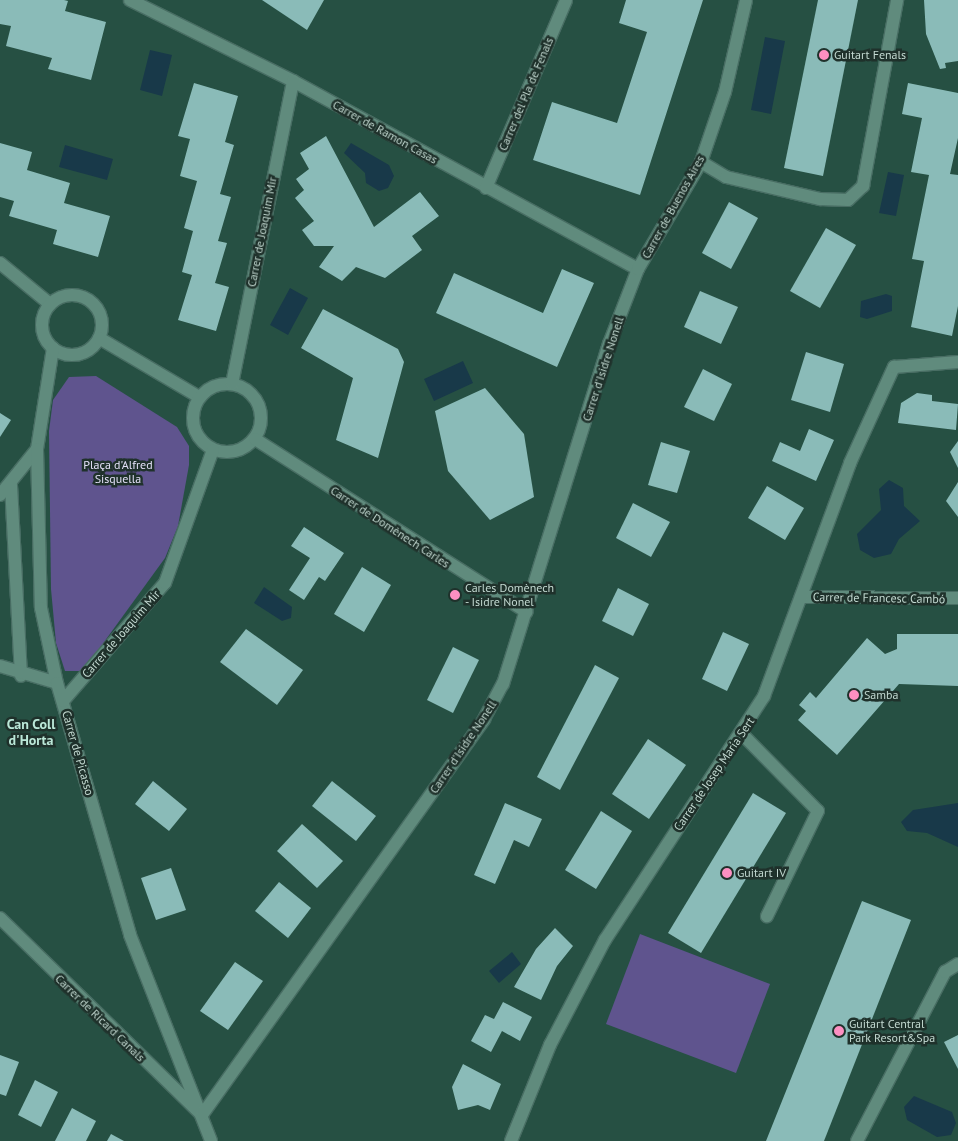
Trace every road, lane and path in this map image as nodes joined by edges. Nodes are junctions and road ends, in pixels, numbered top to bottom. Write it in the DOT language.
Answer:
graph roads {
  1 [pos="130,0"];
  2 [pos="566,0"];
  3 [pos="746,0"];
  4 [pos="897,0"];
  5 [pos="293,81"];
  6 [pos="701,162"];
  7 [pos="486,188"];
  8 [pos="0,263"];
  9 [pos="638,269"];
  10 [pos="50,304"];
  11 [pos="99,338"];
  12 [pos="53,348"];
  13 [pos="958,362"];
  14 [pos="232,384"];
  15 [pos="199,397"];
  16 [pos="254,439"];
  17 [pos="37,449"];
  18 [pos="213,450"];
  19 [pos="11,485"];
  20 [pos="0,495"];
  21 [pos="800,597"];
  22 [pos="958,598"];
  23 [pos="526,612"];
  24 [pos="0,666"];
  25 [pos="21,676"];
  26 [pos="57,683"];
  27 [pos="63,701"];
  28 [pos="742,734"];
  29 [pos="767,916"];
  30 [pos="0,918"];
  31 [pos="958,964"];
  32 [pos="202,1115"];
  33 [pos="211,1141"];
  34 [pos="511,1141"];
  35 [pos="857,1141"];
  1 -- 5 [label="street, Carrer de Ramon Casas"];
  2 -- 7 [label="street, Carrer del Pla de Fenals"];
  3 -- 6 [label="street, Carrer de Buenos Aires"];
  4 -- 6 [label="street"];
  5 -- 7 [label="street, Carrer de Ramon Casas"];
  5 -- 14 [label="street, Carrer de Joaquim Mir"];
  6 -- 9 [label="street, Carrer de Buenos Aires"];
  7 -- 9 [label="street, Carrer de Ramon Casas"];
  8 -- 10 [label="street"];
  9 -- 23 [label="street, Carrer d'Isidre Nonell"];
  10 -- 11 [label="street"];
  10 -- 12 [label="street"];
  11 -- 12 [label="street"];
  11 -- 15 [label="street"];
  12 -- 17 [label="street, Carrer de Picasso"];
  13 -- 21 [label="street, Carrer de Josep Maria Sert"];
  14 -- 15 [label="street"];
  14 -- 16 [label="street"];
  15 -- 18 [label="street"];
  16 -- 18 [label="street"];
  16 -- 23 [label="street, Carrer de Domènech Carles"];
  17 -- 19 [label="street"];
  17 -- 26 [label="street, Carrer de Picasso"];
  18 -- 27 [label="street, Carrer de Joaquim Mir"];
  19 -- 20 [label="street"];
  19 -- 25 [label="street"];
  21 -- 22 [label="street, Carrer de Francesc Cambó"];
  21 -- 28 [label="street, Carrer de Josep Maria Sert"];
  23 -- 32 [label="street, Carrer d'Isidre Nonell"];
  24 -- 25 [label="street"];
  25 -- 26 [label="street"];
  26 -- 27 [label="street, Carrer de Picasso"];
  27 -- 32 [label="street, Carrer de Picasso"];
  28 -- 29 [label="street"];
  28 -- 34 [label="street, Carrer de Josep Maria Sert"];
  30 -- 32 [label="street, Carrer de Ricard Canals"];
  31 -- 35 [label="street"];
  32 -- 33 [label="street, Carrer de Picasso"];
}
